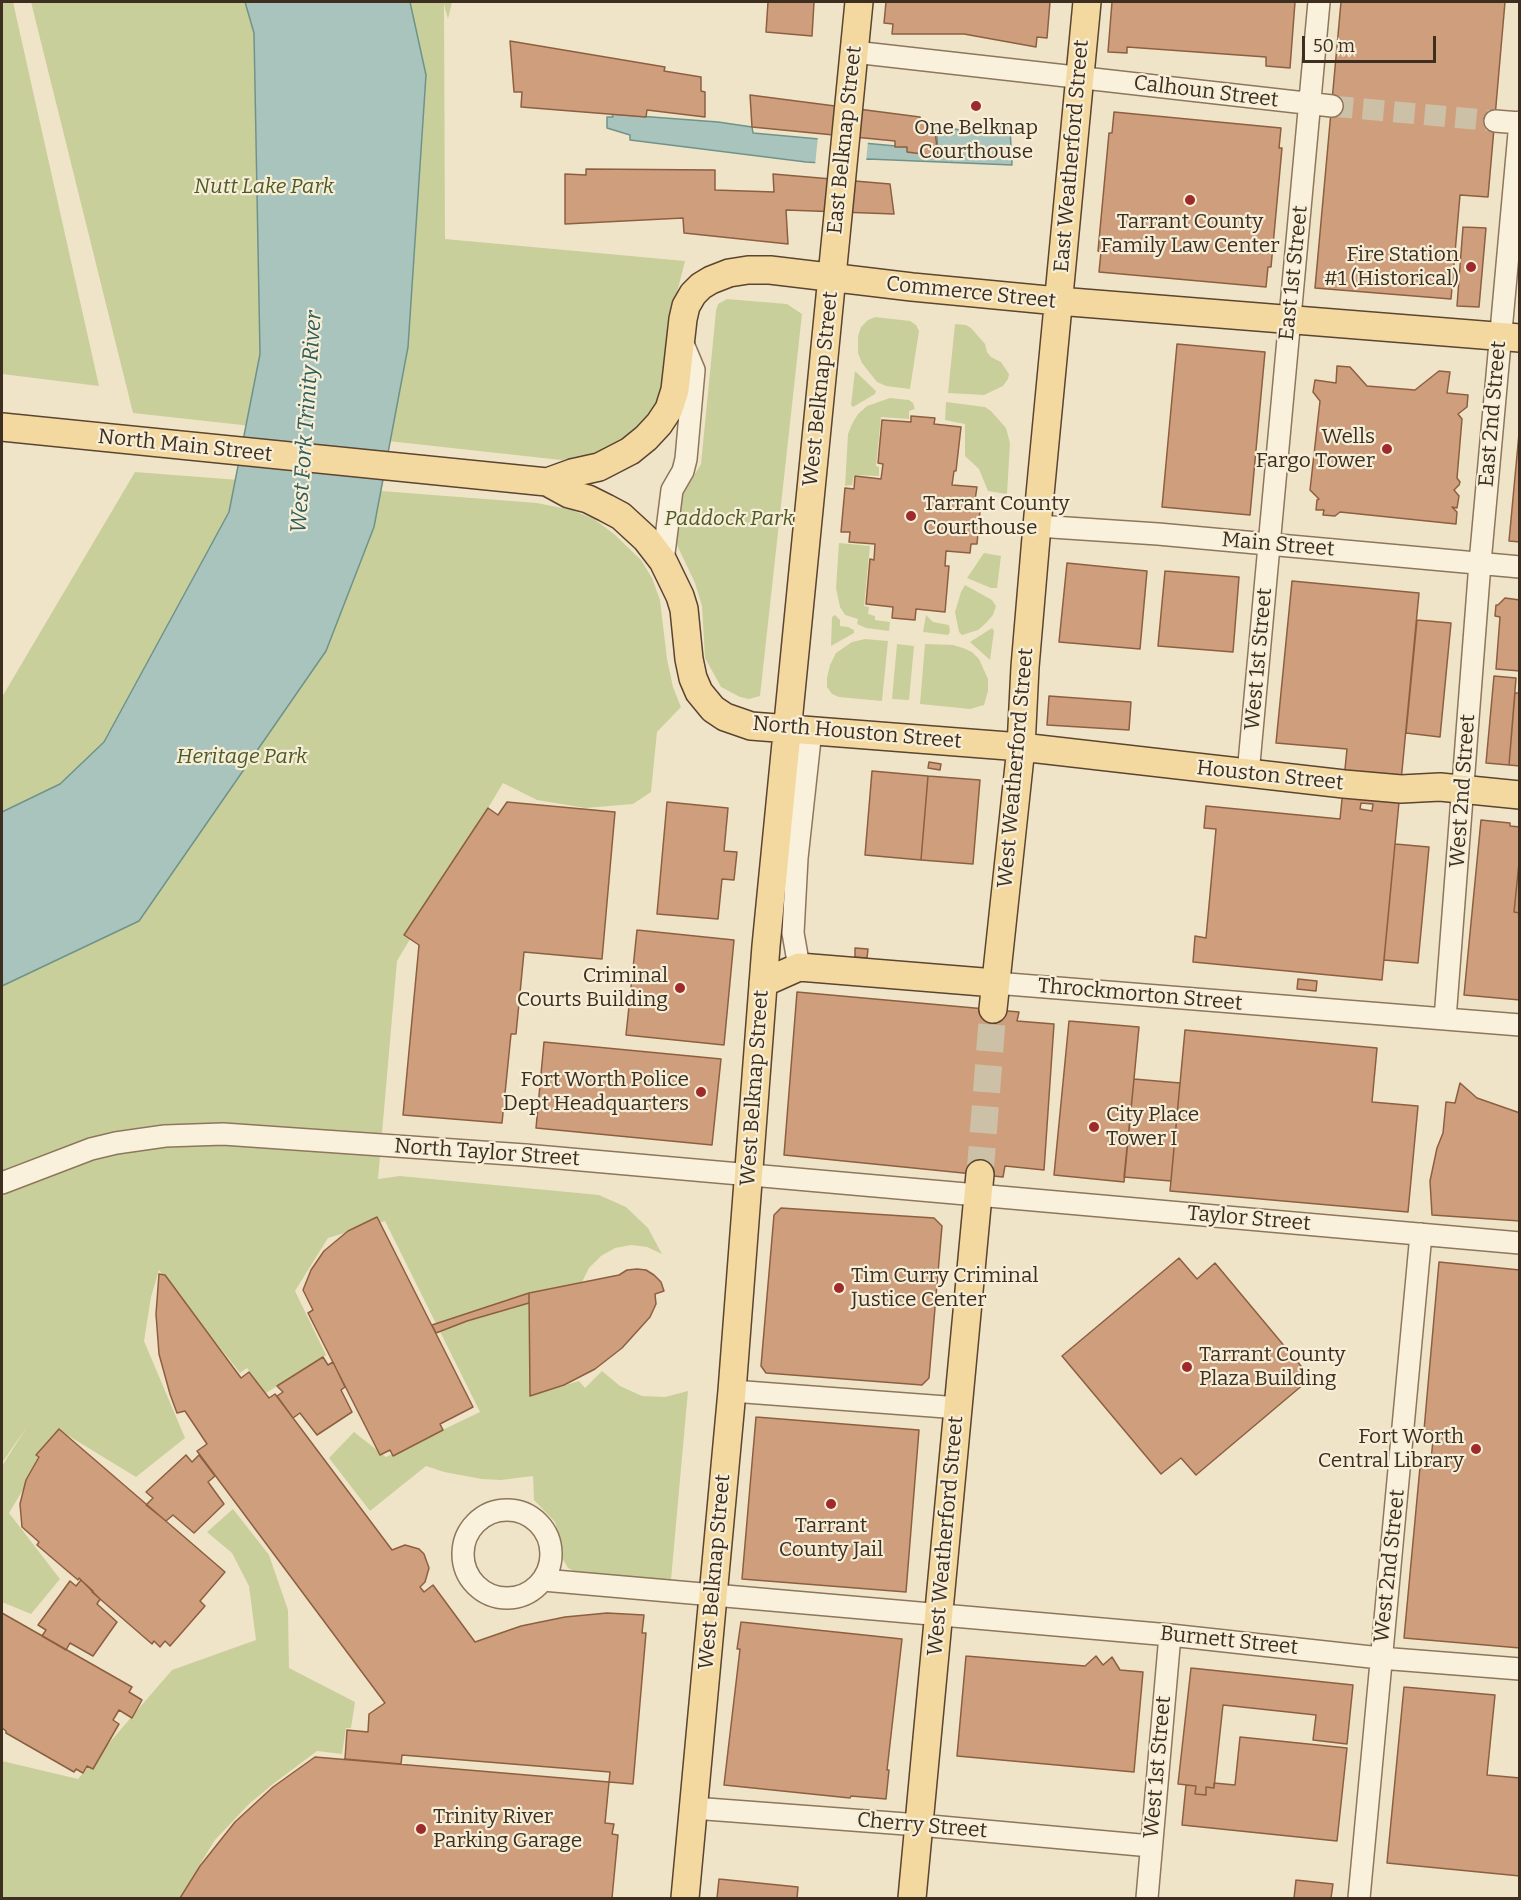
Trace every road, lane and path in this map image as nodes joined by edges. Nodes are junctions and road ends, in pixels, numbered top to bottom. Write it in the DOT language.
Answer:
graph roads {
  1 [pos="859,2"];
  2 [pos="1086,2"];
  3 [pos="1320,2"];
  4 [pos="854,52"];
  5 [pos="1080,78"];
  6 [pos="1321,106"];
  7 [pos="1495,121"];
  8 [pos="1519,122"];
  9 [pos="832,278"];
  10 [pos="1058,301"];
  11 [pos="1290,319"];
  12 [pos="1510,336"];
  13 [pos="681,339"];
  14 [pos="2,428"];
  15 [pos="544,482"];
  16 [pos="1037,526"];
  17 [pos="1269,544"];
  18 [pos="663,561"];
  19 [pos="1480,563"];
  20 [pos="1520,567"];
  21 [pos="799,729"];
  22 [pos="1021,747"];
  23 [pos="1248,774"];
  24 [pos="1463,790"];
  25 [pos="1520,795"];
  26 [pos="799,967"];
  27 [pos="763,983"];
  28 [pos="994,996"];
  29 [pos="1445,1019"];
  30 [pos="1520,1025"];
  31 [pos="749,1176"];
  32 [pos="2,1183"];
  33 [pos="980,1184"];
  34 [pos="1421,1234"];
  35 [pos="1520,1243"];
  36 [pos="732,1391"];
  37 [pos="959,1408"];
  38 [pos="543,1580"];
  39 [pos="713,1594"];
  40 [pos="939,1614"];
  41 [pos="1170,1635"];
  42 [pos="1380,1658"];
  43 [pos="1520,1669"];
  44 [pos="693,1808"];
  45 [pos="919,1825"];
  46 [pos="1151,1846"];
  47 [pos="685,1899"];
  48 [pos="912,1899"];
  49 [pos="1147,1899"];
  50 [pos="1359,1899"];
  1 -- 4 [label="main road, East Belknap Street"];
  2 -- 5 [label="main road, East Weatherford Street"];
  3 -- 6 [label="street, East 1st Street"];
  4 -- 5 [label="street, Calhoun Street"];
  4 -- 9 [label="main road, East Belknap Street"];
  5 -- 6 [label="street, Calhoun Street"];
  5 -- 10 [label="main road, East Weatherford Street"];
  6 -- 11 [label="street, East 1st Street"];
  7 -- 8 [label="street"];
  8 -- 12 [label="street, East 2nd Street"];
  9 -- 10 [label="main road, Commerce Street"];
  9 -- 13 [label="main road, Commerce Street"];
  9 -- 21 [label="main road, West Belknap Street"];
  10 -- 11 [label="main road, Commerce Street"];
  10 -- 16 [label="main road, East Weatherford Street"];
  11 -- 12 [label="main road, Commerce Street"];
  11 -- 17 [label="street, East 1st Street"];
  12 -- 19 [label="street, East 2nd Street"];
  13 -- 15 [label="main road, Commerce Street"];
  13 -- 18 [label="street"];
  14 -- 15 [label="main road, North Main Street"];
  15 -- 18 [label="main road, North Houston Street"];
  16 -- 17 [label="street, Main Street"];
  16 -- 22 [label="main road, West Weatherford Street"];
  17 -- 19 [label="street, Main Street"];
  17 -- 23 [label="street, West 1st Street"];
  18 -- 21 [label="main road, North Houston Street"];
  19 -- 20 [label="street, Main Street"];
  19 -- 24 [label="street, West 2nd Street"];
  21 -- 22 [label="main road, North Houston Street"];
  21 -- 26 [label="street"];
  21 -- 27 [label="main road, West Belknap Street"];
  22 -- 23 [label="main road, Houston Street"];
  22 -- 28 [label="main road, West Weatherford Street"];
  23 -- 24 [label="main road, Houston Street"];
  24 -- 25 [label="main road, Houston Street"];
  24 -- 29 [label="street, West 2nd Street"];
  26 -- 27 [label="main road, Throckmorton Street"];
  26 -- 28 [label="main road, Throckmorton Street"];
  27 -- 31 [label="main road, West Belknap Street"];
  28 -- 29 [label="street, Throckmorton Street"];
  29 -- 30 [label="street, Throckmorton Street"];
  31 -- 32 [label="street, North Taylor Street"];
  31 -- 33 [label="street, North Taylor Street"];
  31 -- 36 [label="main road, West Belknap Street"];
  33 -- 34 [label="street, Taylor Street"];
  33 -- 37 [label="main road, West Weatherford Street"];
  34 -- 35 [label="street, Taylor Street"];
  34 -- 42 [label="street, West 2nd Street"];
  36 -- 37 [label="street"];
  36 -- 39 [label="main road, West Belknap Street"];
  37 -- 40 [label="main road, West Weatherford Street"];
  38 -- 38 [label="street"];
  38 -- 39 [label="street, Burnett Street"];
  39 -- 40 [label="street, Burnett Street"];
  39 -- 44 [label="main road, West Belknap Street"];
  40 -- 41 [label="street, Burnett Street"];
  40 -- 45 [label="main road, West Weatherford Street"];
  41 -- 42 [label="street, Burnett Street"];
  41 -- 46 [label="street, West 1st Street"];
  42 -- 43 [label="street, Burnett Street"];
  42 -- 50 [label="street, West 2nd Street"];
  44 -- 45 [label="street, Cherry Street"];
  44 -- 47 [label="main road, West Belknap Street"];
  45 -- 46 [label="street, Cherry Street"];
  45 -- 48 [label="main road, West Weatherford Street"];
  46 -- 49 [label="street, West 1st Street"];
}
